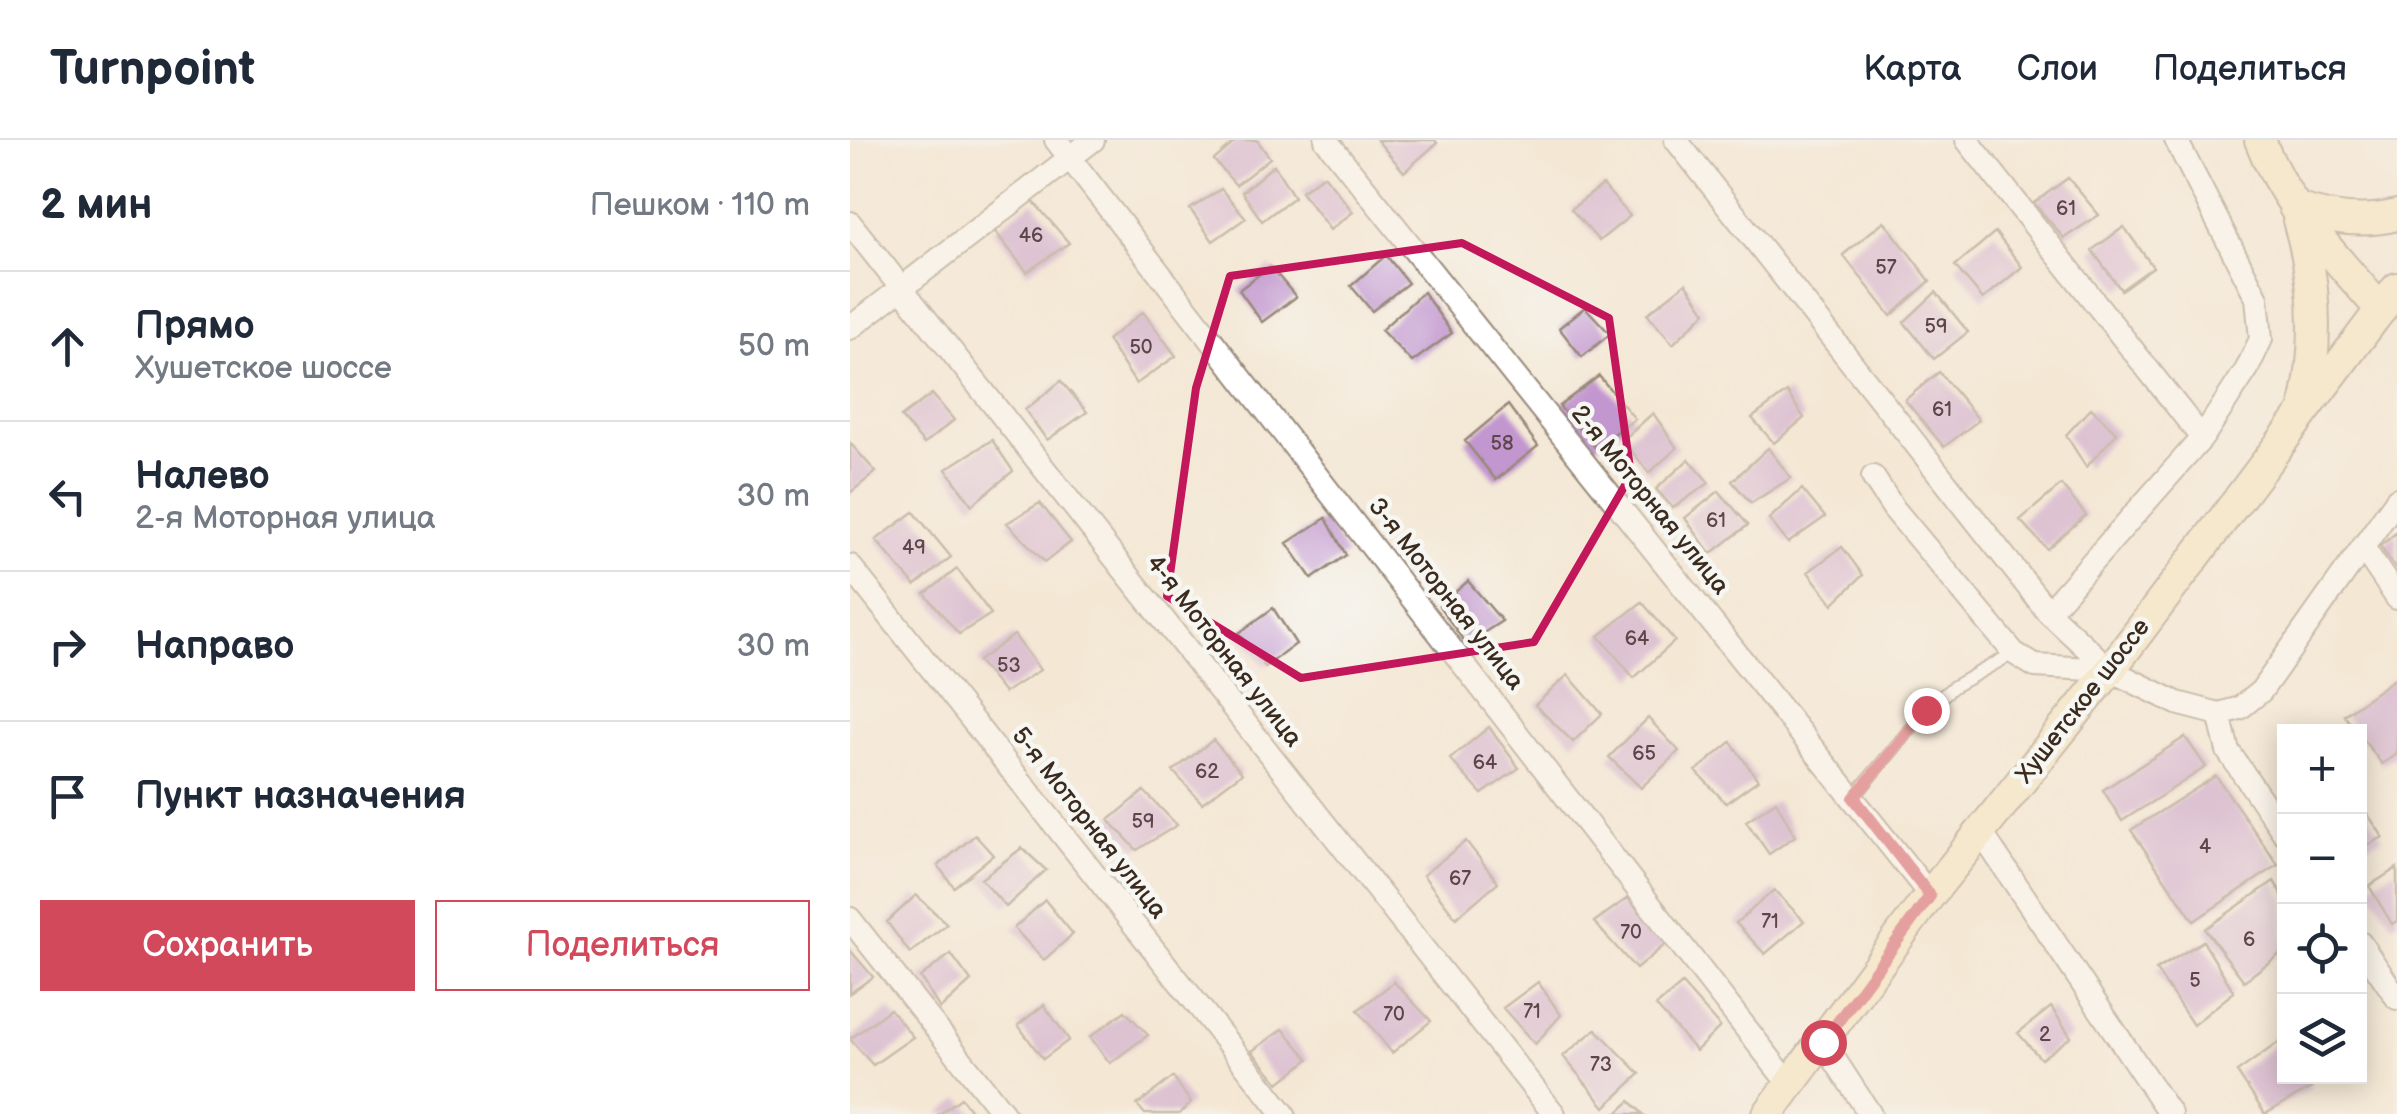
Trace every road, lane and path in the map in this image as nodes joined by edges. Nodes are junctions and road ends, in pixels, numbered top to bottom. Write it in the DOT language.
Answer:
graph roads {
  1 [pos="1093,140"];
  2 [pos="1326,140"];
  3 [pos="1676,140"];
  4 [pos="1966,140"];
  5 [pos="2176,140"];
  6 [pos="2260,140"];
  7 [pos="1063,149"];
  8 [pos="2294,207"];
  9 [pos="2397,215"];
  10 [pos="850,223"];
  11 [pos="900,288"];
  12 [pos="2389,299"];
  13 [pos="850,328"];
  14 [pos="2304,412"];
  15 [pos="2202,438"];
  16 [pos="1874,476"];
  17 [pos="2397,499"];
  18 [pos="2364,550"];
  19 [pos="850,566"];
  20 [pos="2397,598"];
  21 [pos="2048,612"];
  22 [pos="2014,653"];
  23 [pos="2110,670"];
  24 [pos="2219,714"];
  25 [pos="1854,798"];
  26 [pos="2277,823"];
  27 [pos="1980,831"];
  28 [pos="1930,896"];
  29 [pos="850,920"];
  30 [pos="2367,953"];
  31 [pos="2397,998"];
  32 [pos="1823,1042"];
  33 [pos="1790,1084"];
  34 [pos="1004,1114"];
  35 [pos="1284,1114"];
  36 [pos="1554,1114"];
  37 [pos="1768,1114"];
  38 [pos="1870,1114"];
  39 [pos="2170,1114"];
  1 -- 7 [label="street"];
  2 -- 25 [label="street, 2-я Моторная улица"];
  3 -- 21 [label="street"];
  4 -- 15 [label="street"];
  5 -- 15 [label="street"];
  6 -- 8 [label="main road"];
  7 -- 11 [label="street"];
  7 -- 33 [label="street, 3-я Моторная улица"];
  8 -- 9 [label="main road"];
  8 -- 12 [label="main road"];
  8 -- 14 [label="main road"];
  10 -- 11 [label="street, 4-я Моторная улица"];
  11 -- 13 [label="street"];
  11 -- 36 [label="street, 4-я Моторная улица"];
  12 -- 14 [label="main road, Хушетское шоссе"];
  14 -- 23 [label="main road, Хушетское шоссе"];
  15 -- 21 [label="street"];
  16 -- 22 [label="street"];
  17 -- 18 [label="street"];
  18 -- 20 [label="street"];
  18 -- 24 [label="street"];
  19 -- 35 [label="street, 5-я Моторная улица"];
  21 -- 23 [label="street"];
  22 -- 23 [label="street"];
  22 -- 25 [label="lane"];
  23 -- 24 [label="street"];
  23 -- 27 [label="main road, Хушетское шоссе"];
  24 -- 26 [label="street"];
  25 -- 28 [label="street, 2-я Моторная улица"];
  27 -- 28 [label="main road, Хушетское шоссе"];
  27 -- 39 [label="street"];
  28 -- 32 [label="main road, Хушетское шоссе"];
  29 -- 34 [label="street"];
  30 -- 31 [label="street"];
  32 -- 33 [label="main road, Хушетское шоссе"];
  32 -- 38 [label="street"];
  33 -- 37 [label="main road, Хушетское шоссе"];
}
